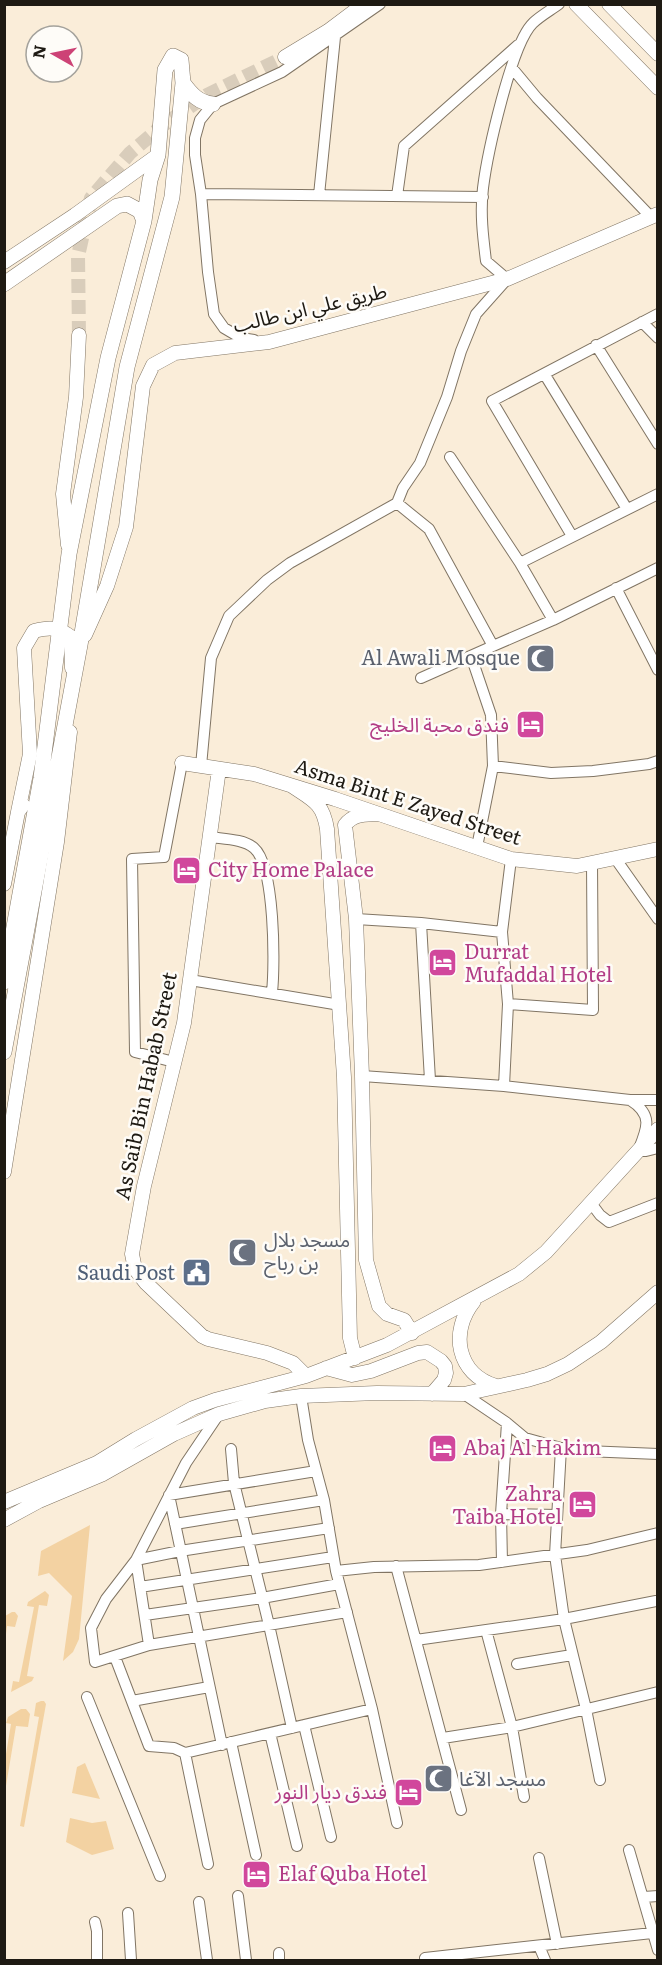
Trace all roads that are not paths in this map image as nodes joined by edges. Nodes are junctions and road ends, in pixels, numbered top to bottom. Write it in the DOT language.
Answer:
graph roads {
  1 [pos="364,4"];
  2 [pos="380,4"];
  3 [pos="559,4"];
  4 [pos="576,4"];
  5 [pos="609,4"];
  6 [pos="334,37"];
  7 [pos="522,41"];
  8 [pos="657,54"];
  9 [pos="285,57"];
  10 [pos="512,68"];
  11 [pos="183,83"];
  12 [pos="657,88"];
  13 [pos="213,104"];
  14 [pos="158,155"];
  15 [pos="201,194"];
  16 [pos="318,195"];
  17 [pos="397,196"];
  18 [pos="483,197"];
  19 [pos="654,215"];
  20 [pos="144,221"];
  21 [pos="4,262"];
  22 [pos="507,279"];
  23 [pos="4,284"];
  24 [pos="657,314"];
  25 [pos="642,322"];
  26 [pos="79,335"];
  27 [pos="657,338"];
  28 [pos="268,342"];
  29 [pos="596,345"];
  30 [pos="545,375"];
  31 [pos="657,444"];
  32 [pos="450,458"];
  33 [pos="657,494"];
  34 [pos="398,504"];
  35 [pos="627,509"];
  36 [pos="572,536"];
  37 [pos="69,554"];
  38 [pos="520,563"];
  39 [pos="657,568"];
  40 [pos="616,588"];
  41 [pos="553,620"];
  42 [pos="60,628"];
  43 [pos="493,646"];
  44 [pos="76,648"];
  45 [pos="471,656"];
  46 [pos="657,669"];
  47 [pos="421,678"];
  48 [pos="73,683"];
  49 [pos="657,761"];
  50 [pos="182,763"];
  51 [pos="201,766"];
  52 [pos="493,766"];
  53 [pos="219,769"];
  54 [pos="40,778"];
  55 [pos="292,786"];
  56 [pos="18,812"];
  57 [pos="379,814"];
  58 [pos="345,825"];
  59 [pos="327,826"];
  60 [pos="210,837"];
  61 [pos="477,847"];
  62 [pos="657,849"];
  63 [pos="511,858"];
  64 [pos="615,858"];
  65 [pos="592,863"];
  66 [pos="30,878"];
  67 [pos="4,884"];
  68 [pos="356,919"];
  69 [pos="657,919"];
  70 [pos="421,923"];
  71 [pos="502,932"];
  72 [pos="190,980"];
  73 [pos="4,982"];
  74 [pos="272,993"];
  75 [pos="508,1004"];
  76 [pos="340,1005"];
  77 [pos="4,1052"];
  78 [pos="174,1062"];
  79 [pos="363,1076"];
  80 [pos="430,1080"];
  81 [pos="504,1086"];
  82 [pos="15,1098"];
  83 [pos="630,1100"];
  84 [pos="657,1101"];
  85 [pos="4,1111"];
  86 [pos="657,1129"];
  87 [pos="6,1148"];
  88 [pos="657,1148"];
  89 [pos="638,1151"];
  90 [pos="4,1172"];
  91 [pos="591,1203"];
  92 [pos="657,1203"];
  93 [pos="349,1259"];
  94 [pos="366,1260"];
  95 [pos="657,1292"];
  96 [pos="477,1297"];
  97 [pos="412,1333"];
  98 [pos="355,1358"];
  99 [pos="326,1368"];
  100 [pos="306,1376"];
  101 [pos="499,1387"];
  102 [pos="432,1394"];
  103 [pos="464,1394"];
  104 [pos="301,1396"];
  105 [pos="219,1414"];
  106 [pos="507,1423"];
  107 [pos="561,1448"];
  108 [pos="231,1449"];
  109 [pos="657,1454"];
  110 [pos="316,1471"];
  111 [pos="234,1483"];
  112 [pos="169,1495"];
  113 [pos="324,1500"];
  114 [pos="4,1502"];
  115 [pos="241,1514"];
  116 [pos="501,1514"];
  117 [pos="557,1515"];
  118 [pos="4,1520"];
  119 [pos="175,1524"];
  120 [pos="329,1528"];
  121 [pos="657,1533"];
  122 [pos="248,1541"];
  123 [pos="180,1551"];
  124 [pos="555,1555"];
  125 [pos="333,1557"];
  126 [pos="136,1560"];
  127 [pos="502,1562"];
  128 [pos="396,1566"];
  129 [pos="255,1570"];
  130 [pos="336,1571"];
  131 [pos="186,1580"];
  132 [pos="339,1584"];
  133 [pos="140,1587"];
  134 [pos="262,1598"];
  135 [pos="656,1601"];
  136 [pos="193,1609"];
  137 [pos="347,1612"];
  138 [pos="144,1616"];
  139 [pos="564,1619"];
  140 [pos="269,1625"];
  141 [pos="486,1630"];
  142 [pos="199,1637"];
  143 [pos="416,1640"];
  144 [pos="149,1645"];
  145 [pos="572,1655"];
  146 [pos="115,1657"];
  147 [pos="518,1664"];
  148 [pos="209,1687"];
  149 [pos="657,1692"];
  150 [pos="87,1697"];
  151 [pos="132,1701"];
  152 [pos="372,1709"];
  153 [pos="586,1709"];
  154 [pos="304,1725"];
  155 [pos="512,1727"];
  156 [pos="292,1728"];
  157 [pos="270,1733"];
  158 [pos="443,1738"];
  159 [pos="226,1744"];
  160 [pos="185,1753"];
  161 [pos="600,1780"];
  162 [pos="524,1797"];
  163 [pos="461,1810"];
  164 [pos="397,1823"];
  165 [pos="331,1837"];
  166 [pos="297,1846"];
  167 [pos="629,1850"];
  168 [pos="256,1855"];
  169 [pos="539,1858"];
  170 [pos="208,1864"];
  171 [pos="160,1876"];
  172 [pos="238,1896"];
  173 [pos="657,1896"];
  174 [pos="644,1897"];
  175 [pos="199,1902"];
  176 [pos="128,1913"];
  177 [pos="94,1922"];
  178 [pos="652,1933"];
  179 [pos="557,1944"];
  180 [pos="540,1946"];
  181 [pos="657,1950"];
  182 [pos="97,1960"];
  183 [pos="131,1960"];
  184 [pos="207,1960"];
  185 [pos="246,1960"];
  186 [pos="426,1960"];
  187 [pos="545,1960"];
  1 -- 9 [label="main road"];
  2 -- 6 [label="street"];
  3 -- 7 [label="street"];
  4 -- 12 [label="main road"];
  5 -- 8 [label="main road"];
  6 -- 13 [label="street"];
  6 -- 16 [label="street"];
  7 -- 10 [label="street"];
  7 -- 17 [label="street"];
  10 -- 18 [label="street"];
  10 -- 19 [label="street"];
  11 -- 13 [label="highway"];
  11 -- 14 [label="highway"];
  11 -- 44 [label="highway"];
  13 -- 15 [label="street"];
  14 -- 20 [label="highway"];
  14 -- 21 [label="main road"];
  15 -- 16 [label="street"];
  15 -- 28 [label="street"];
  16 -- 17 [label="street"];
  17 -- 18 [label="street"];
  18 -- 22 [label="street"];
  19 -- 22 [label="main road, طريق علي ابن طالب"];
  20 -- 23 [label="highway"];
  20 -- 37 [label="highway"];
  22 -- 28 [label="main road, طريق علي ابن طالب"];
  22 -- 34 [label="street"];
  24 -- 25 [label="street"];
  25 -- 27 [label="street"];
  25 -- 29 [label="street"];
  26 -- 37 [label="main road"];
  28 -- 44 [label="main road, طريق علي ابن طالب"];
  29 -- 30 [label="street"];
  29 -- 31 [label="street"];
  30 -- 35 [label="street"];
  30 -- 36 [label="street"];
  32 -- 38 [label="street"];
  33 -- 35 [label="street"];
  34 -- 43 [label="street"];
  34 -- 51 [label="street"];
  35 -- 36 [label="street"];
  36 -- 38 [label="street"];
  37 -- 42 [label="highway"];
  38 -- 41 [label="street"];
  39 -- 40 [label="street"];
  40 -- 41 [label="street"];
  40 -- 46 [label="street"];
  41 -- 43 [label="street"];
  42 -- 44 [label="main road"];
  42 -- 54 [label="highway"];
  42 -- 56 [label="main road"];
  43 -- 45 [label="street"];
  44 -- 48 [label="highway"];
  45 -- 47 [label="street"];
  45 -- 52 [label="street"];
  48 -- 66 [label="highway"];
  48 -- 82 [label="main road"];
  49 -- 52 [label="street"];
  50 -- 51 [label="main road, Asma Bint E Zayed Street"];
  50 -- 78 [label="street"];
  51 -- 53 [label="main road, Asma Bint E Zayed Street"];
  52 -- 61 [label="street"];
  53 -- 55 [label="main road, Asma Bint E Zayed Street"];
  53 -- 60 [label="main road, As Saib Bin Habab Street"];
  54 -- 56 [label="main road"];
  54 -- 66 [label="highway"];
  55 -- 57 [label="main road, Asma Bint E Zayed Street"];
  55 -- 59 [label="main road"];
  56 -- 67 [label="main road"];
  57 -- 58 [label="main road"];
  57 -- 61 [label="main road, Asma Bint E Zayed Street"];
  58 -- 59 [label="main road"];
  58 -- 68 [label="main road"];
  59 -- 76 [label="main road"];
  60 -- 72 [label="main road, As Saib Bin Habab Street"];
  60 -- 74 [label="street"];
  61 -- 63 [label="main road, Asma Bint E Zayed Street"];
  62 -- 64 [label="main road, Asma Bint E Zayed Street"];
  63 -- 65 [label="main road, Asma Bint E Zayed Street"];
  63 -- 71 [label="street"];
  64 -- 65 [label="main road, Asma Bint E Zayed Street"];
  64 -- 69 [label="street"];
  65 -- 75 [label="street"];
  66 -- 73 [label="highway"];
  66 -- 77 [label="highway"];
  68 -- 70 [label="street"];
  68 -- 79 [label="main road"];
  70 -- 71 [label="street"];
  70 -- 80 [label="street"];
  71 -- 75 [label="street"];
  72 -- 74 [label="street"];
  72 -- 78 [label="main road, As Saib Bin Habab Street"];
  74 -- 76 [label="street"];
  75 -- 81 [label="street"];
  76 -- 93 [label="main road"];
  78 -- 100 [label="main road, As Saib Bin Habab Street"];
  79 -- 80 [label="street"];
  79 -- 94 [label="main road"];
  80 -- 81 [label="street"];
  81 -- 83 [label="street"];
  82 -- 85 [label="main road"];
  82 -- 87 [label="main road"];
  83 -- 84 [label="street"];
  83 -- 89 [label="street"];
  86 -- 89 [label="main road"];
  87 -- 90 [label="main road"];
  88 -- 89 [label="street"];
  89 -- 91 [label="main road"];
  91 -- 92 [label="street"];
  91 -- 96 [label="main road"];
  93 -- 94 [label="main road"];
  93 -- 98 [label="main road"];
  94 -- 97 [label="main road"];
  95 -- 101 [label="main road"];
  96 -- 97 [label="main road"];
  96 -- 101 [label="main road"];
  97 -- 98 [label="main road"];
  98 -- 99 [label="main road"];
  99 -- 100 [label="main road"];
  99 -- 102 [label="main road"];
  100 -- 114 [label="main road"];
  101 -- 103 [label="main road"];
  102 -- 103 [label="main road"];
  102 -- 104 [label="main road"];
  103 -- 106 [label="street"];
  104 -- 105 [label="main road"];
  104 -- 110 [label="street"];
  105 -- 112 [label="street"];
  105 -- 118 [label="main road"];
  106 -- 107 [label="street"];
  106 -- 116 [label="street"];
  107 -- 109 [label="street"];
  107 -- 117 [label="street"];
  108 -- 111 [label="street"];
  110 -- 111 [label="street"];
  110 -- 113 [label="street"];
  111 -- 112 [label="street"];
  111 -- 115 [label="street"];
  112 -- 119 [label="street"];
  112 -- 126 [label="street"];
  113 -- 115 [label="street"];
  113 -- 120 [label="street"];
  115 -- 119 [label="street"];
  115 -- 122 [label="street"];
  116 -- 117 [label="street"];
  116 -- 127 [label="street"];
  117 -- 124 [label="street"];
  119 -- 123 [label="street"];
  120 -- 122 [label="street"];
  120 -- 125 [label="street"];
  121 -- 124 [label="street"];
  122 -- 123 [label="street"];
  122 -- 129 [label="street"];
  123 -- 126 [label="street"];
  123 -- 131 [label="street"];
  124 -- 127 [label="street"];
  124 -- 139 [label="street"];
  125 -- 129 [label="street"];
  125 -- 130 [label="street"];
  126 -- 133 [label="street"];
  126 -- 146 [label="street"];
  127 -- 128 [label="street"];
  128 -- 130 [label="street"];
  128 -- 143 [label="street"];
  129 -- 131 [label="street"];
  129 -- 134 [label="street"];
  130 -- 132 [label="street"];
  131 -- 133 [label="street"];
  131 -- 136 [label="street"];
  132 -- 134 [label="street"];
  132 -- 137 [label="street"];
  133 -- 138 [label="street"];
  134 -- 136 [label="street"];
  134 -- 140 [label="street"];
  135 -- 139 [label="street"];
  136 -- 138 [label="street"];
  136 -- 142 [label="street"];
  137 -- 140 [label="street"];
  137 -- 152 [label="street"];
  138 -- 144 [label="street"];
  139 -- 141 [label="street"];
  139 -- 145 [label="street"];
  140 -- 142 [label="street"];
  140 -- 156 [label="street"];
  141 -- 143 [label="street"];
  141 -- 155 [label="street"];
  142 -- 144 [label="street"];
  142 -- 148 [label="street"];
  143 -- 158 [label="street"];
  144 -- 146 [label="street"];
  145 -- 147 [label="street"];
  145 -- 153 [label="street"];
  146 -- 151 [label="street"];
  148 -- 151 [label="street"];
  148 -- 159 [label="street"];
  149 -- 153 [label="street"];
  150 -- 171 [label="street"];
  151 -- 160 [label="street"];
  152 -- 154 [label="street"];
  152 -- 164 [label="street"];
  153 -- 155 [label="street"];
  153 -- 161 [label="street"];
  154 -- 156 [label="street"];
  154 -- 165 [label="street"];
  155 -- 158 [label="street"];
  155 -- 162 [label="street"];
  156 -- 157 [label="street"];
  157 -- 159 [label="street"];
  157 -- 166 [label="street"];
  158 -- 163 [label="street"];
  159 -- 160 [label="street"];
  159 -- 168 [label="street"];
  160 -- 170 [label="street"];
  167 -- 174 [label="street"];
  169 -- 179 [label="street"];
  172 -- 185 [label="street"];
  173 -- 174 [label="street"];
  174 -- 178 [label="street"];
  175 -- 184 [label="street"];
  176 -- 183 [label="street"];
  177 -- 182 [label="street"];
  178 -- 179 [label="street"];
  178 -- 181 [label="street"];
  179 -- 180 [label="street"];
  180 -- 186 [label="street"];
  180 -- 187 [label="street"];
}
